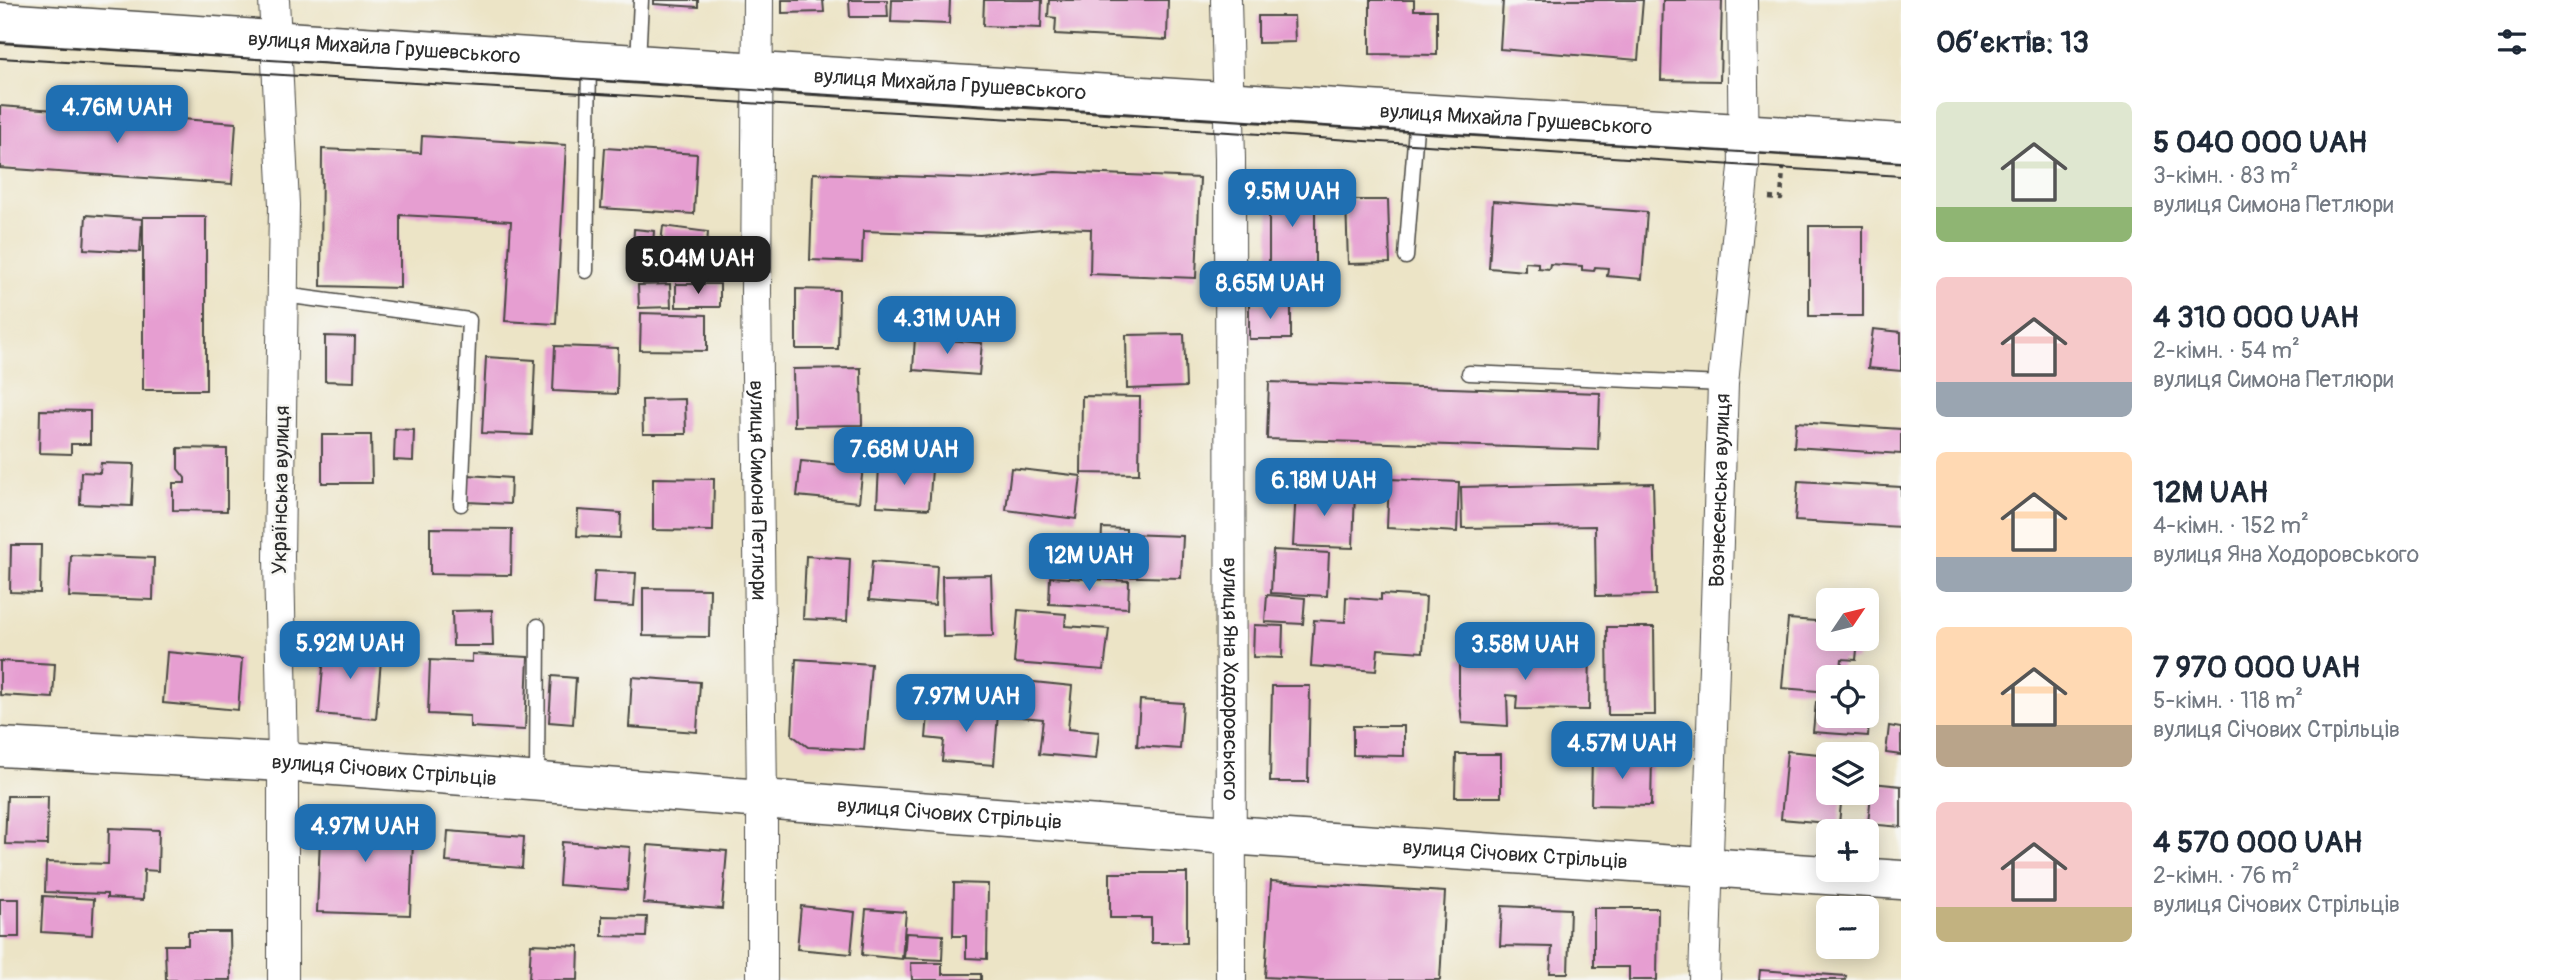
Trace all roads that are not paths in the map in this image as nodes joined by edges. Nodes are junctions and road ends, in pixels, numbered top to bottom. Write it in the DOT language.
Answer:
graph roads {
  1 [pos="274,0"];
  2 [pos="641,0"];
  3 [pos="758,0"];
  4 [pos="1226,0"];
  5 [pos="1742,0"];
  6 [pos="10,19"];
  7 [pos="275,41"];
  8 [pos="589,61"];
  9 [pos="638,64"];
  10 [pos="758,72"];
  11 [pos="1228,100"];
  12 [pos="1417,112"];
  13 [pos="1744,133"];
  14 [pos="1901,143"];
  15 [pos="1406,257"];
  16 [pos="586,271"];
  17 [pos="284,295"];
  18 [pos="1469,373"];
  19 [pos="1723,384"];
  20 [pos="461,504"];
  21 [pos="538,626"];
  22 [pos="0,747"];
  23 [pos="283,762"];
  24 [pos="537,781"];
  25 [pos="762,799"];
  26 [pos="1229,835"];
  27 [pos="1708,866"];
  28 [pos="1901,880"];
  29 [pos="284,980"];
  30 [pos="762,980"];
  31 [pos="1231,980"];
  32 [pos="1704,980"];
  1 -- 7 [label="street, Українська вулиця"];
  2 -- 9 [label="lane"];
  3 -- 10 [label="street, вулиця Симона Петлюри"];
  4 -- 11 [label="street, вулиця Яна Ходоровського"];
  5 -- 13 [label="street, Вознесенська вулиця"];
  6 -- 7 [label="main road, вулиця Михайла Грушевського"];
  7 -- 8 [label="main road, вулиця Михайла Грушевського"];
  7 -- 17 [label="street, Українська вулиця"];
  8 -- 9 [label="main road, вулиця Михайла Грушевського"];
  8 -- 16 [label="lane"];
  9 -- 10 [label="main road, вулиця Михайла Грушевського"];
  10 -- 11 [label="main road, вулиця Михайла Грушевського"];
  10 -- 25 [label="street, вулиця Симона Петлюри"];
  11 -- 12 [label="main road, вулиця Михайла Грушевського"];
  11 -- 26 [label="street, вулиця Яна Ходоровського"];
  12 -- 13 [label="main road, вулиця Михайла Грушевського"];
  12 -- 15 [label="lane"];
  13 -- 14 [label="main road, вулиця Михайла Грушевського"];
  13 -- 19 [label="street, Вознесенська вулиця"];
  17 -- 20 [label="lane"];
  17 -- 23 [label="street, Українська вулиця"];
  18 -- 19 [label="lane"];
  19 -- 27 [label="street, Вознесенська вулиця"];
  21 -- 24 [label="lane"];
  22 -- 23 [label="main road, вулиця Січових Стрільців"];
  23 -- 24 [label="main road, вулиця Січових Стрільців"];
  23 -- 29 [label="street, Українська вулиця"];
  24 -- 25 [label="main road, вулиця Січових Стрільців"];
  25 -- 26 [label="main road, вулиця Січових Стрільців"];
  25 -- 30 [label="street, вулиця Симона Петлюри"];
  26 -- 27 [label="main road, вулиця Січових Стрільців"];
  26 -- 31 [label="street, вулиця Яна Ходоровського"];
  27 -- 28 [label="main road, вулиця Січових Стрільців"];
  27 -- 32 [label="street, Вознесенська вулиця"];
}
